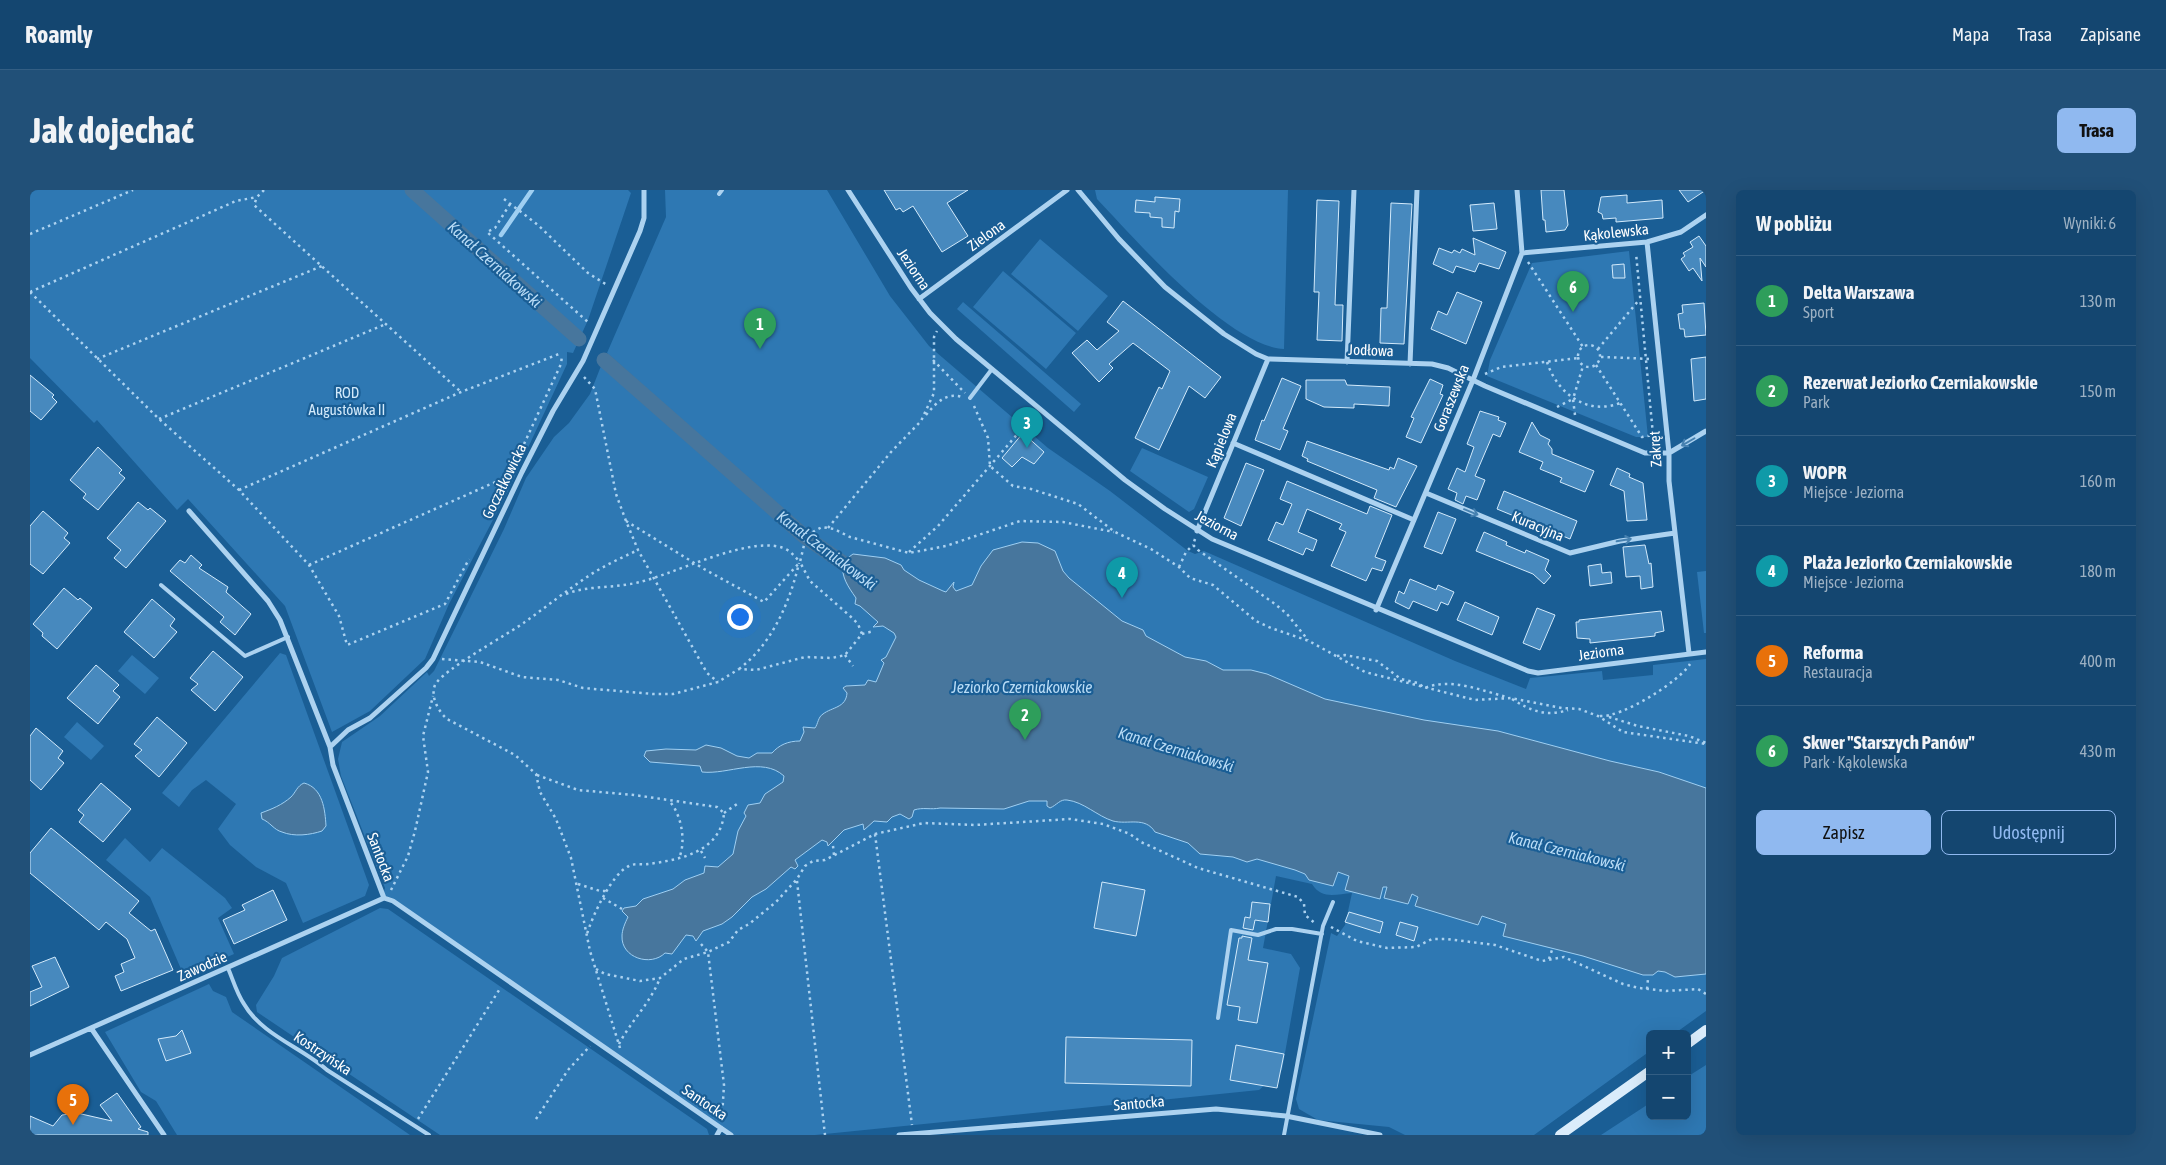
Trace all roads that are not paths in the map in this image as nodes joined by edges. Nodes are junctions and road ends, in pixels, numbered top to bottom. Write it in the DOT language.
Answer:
graph roads {
  1 [pos="644,190"];
  2 [pos="848,190"];
  3 [pos="1067,190"];
  4 [pos="1078,190"];
  5 [pos="1354,190"];
  6 [pos="1417,190"];
  7 [pos="1517,190"];
  8 [pos="1706,215"];
  9 [pos="1647,242"];
  10 [pos="1522,253"];
  11 [pos="919,300"];
  12 [pos="1268,359"];
  13 [pos="1347,362"];
  14 [pos="1410,364"];
  15 [pos="992,369"];
  16 [pos="1473,380"];
  17 [pos="970,398"];
  18 [pos="1706,431"];
  19 [pos="1234,443"];
  20 [pos="1669,453"];
  21 [pos="1426,493"];
  22 [pos="190,511"];
  23 [pos="1414,520"];
  24 [pos="1198,531"];
  25 [pos="1674,533"];
  26 [pos="161,585"];
  27 [pos="1376,610"];
  28 [pos="288,637"];
  29 [pos="1706,652"];
  30 [pos="1689,653"];
  31 [pos="330,747"];
  32 [pos="384,898"];
  33 [pos="1333,902"];
  34 [pos="1322,934"];
  35 [pos="228,968"];
  36 [pos="1218,1018"];
  37 [pos="92,1028"];
  38 [pos="1706,1030"];
  39 [pos="1691,1041"];
  40 [pos="30,1055"];
  41 [pos="1646,1074"];
  42 [pos="1286,1116"];
  43 [pos="721,1128"];
  44 [pos="913,1134"];
  45 [pos="164,1135"];
  46 [pos="429,1135"];
  47 [pos="717,1135"];
  48 [pos="731,1135"];
  49 [pos="899,1135"];
  50 [pos="1284,1135"];
  51 [pos="1380,1135"];
  52 [pos="1560,1135"];
  1 -- 31 [label="street, Goczałkowicka"];
  2 -- 11 [label="street, Jeziorna"];
  3 -- 11 [label="street, Zielona"];
  4 -- 12 [label="street, Jodłowa"];
  5 -- 13 [label="street"];
  6 -- 14 [label="street"];
  7 -- 10 [label="street, Goraszewska"];
  8 -- 9 [label="street, Kąkolewska"];
  9 -- 10 [label="street, Kąkolewska"];
  9 -- 20 [label="street, Zakręt"];
  10 -- 16 [label="street, Goraszewska"];
  11 -- 15 [label="street, Jeziorna"];
  12 -- 13 [label="street, Jodłowa"];
  12 -- 19 [label="street, Kąpielowa"];
  13 -- 14 [label="street, Jodłowa"];
  14 -- 16 [label="street, Jodłowa"];
  15 -- 17 [label="lane"];
  15 -- 24 [label="street, Jeziorna"];
  16 -- 20 [label="street, Jodłowa"];
  16 -- 21 [label="street, Goraszewska"];
  18 -- 20 [label="street, one-way"];
  19 -- 23 [label="street"];
  19 -- 24 [label="street, Kąpielowa"];
  20 -- 25 [label="street, Zakręt"];
  21 -- 23 [label="street, Goraszewska"];
  21 -- 25 [label="street, Kuracyjna, one-way"];
  22 -- 28 [label="street, Santocka"];
  23 -- 27 [label="street, Goraszewska"];
  24 -- 27 [label="street, Jeziorna"];
  25 -- 30 [label="street, Zakręt"];
  26 -- 28 [label="lane"];
  27 -- 30 [label="street, Jeziorna"];
  28 -- 31 [label="street, Santocka"];
  29 -- 30 [label="street, Jeziorna"];
  31 -- 32 [label="street, Santocka"];
  32 -- 35 [label="street, Zawodzie"];
  32 -- 43 [label="street, Santocka"];
  33 -- 34 [label="lane"];
  34 -- 36 [label="lane"];
  34 -- 42 [label="lane"];
  35 -- 37 [label="street, Zawodzie"];
  35 -- 46 [label="lane, Kostrzyńska"];
  37 -- 40 [label="street, Zawodzie"];
  37 -- 45 [label="street"];
  38 -- 39 [label="street"];
  41 -- 52 [label="street"];
  42 -- 44 [label="street, Santocka"];
  42 -- 50 [label="lane"];
  42 -- 51 [label="street, Santocka"];
  43 -- 47 [label="street"];
  43 -- 48 [label="street, Santocka"];
  44 -- 49 [label="street, Santocka"];
}
